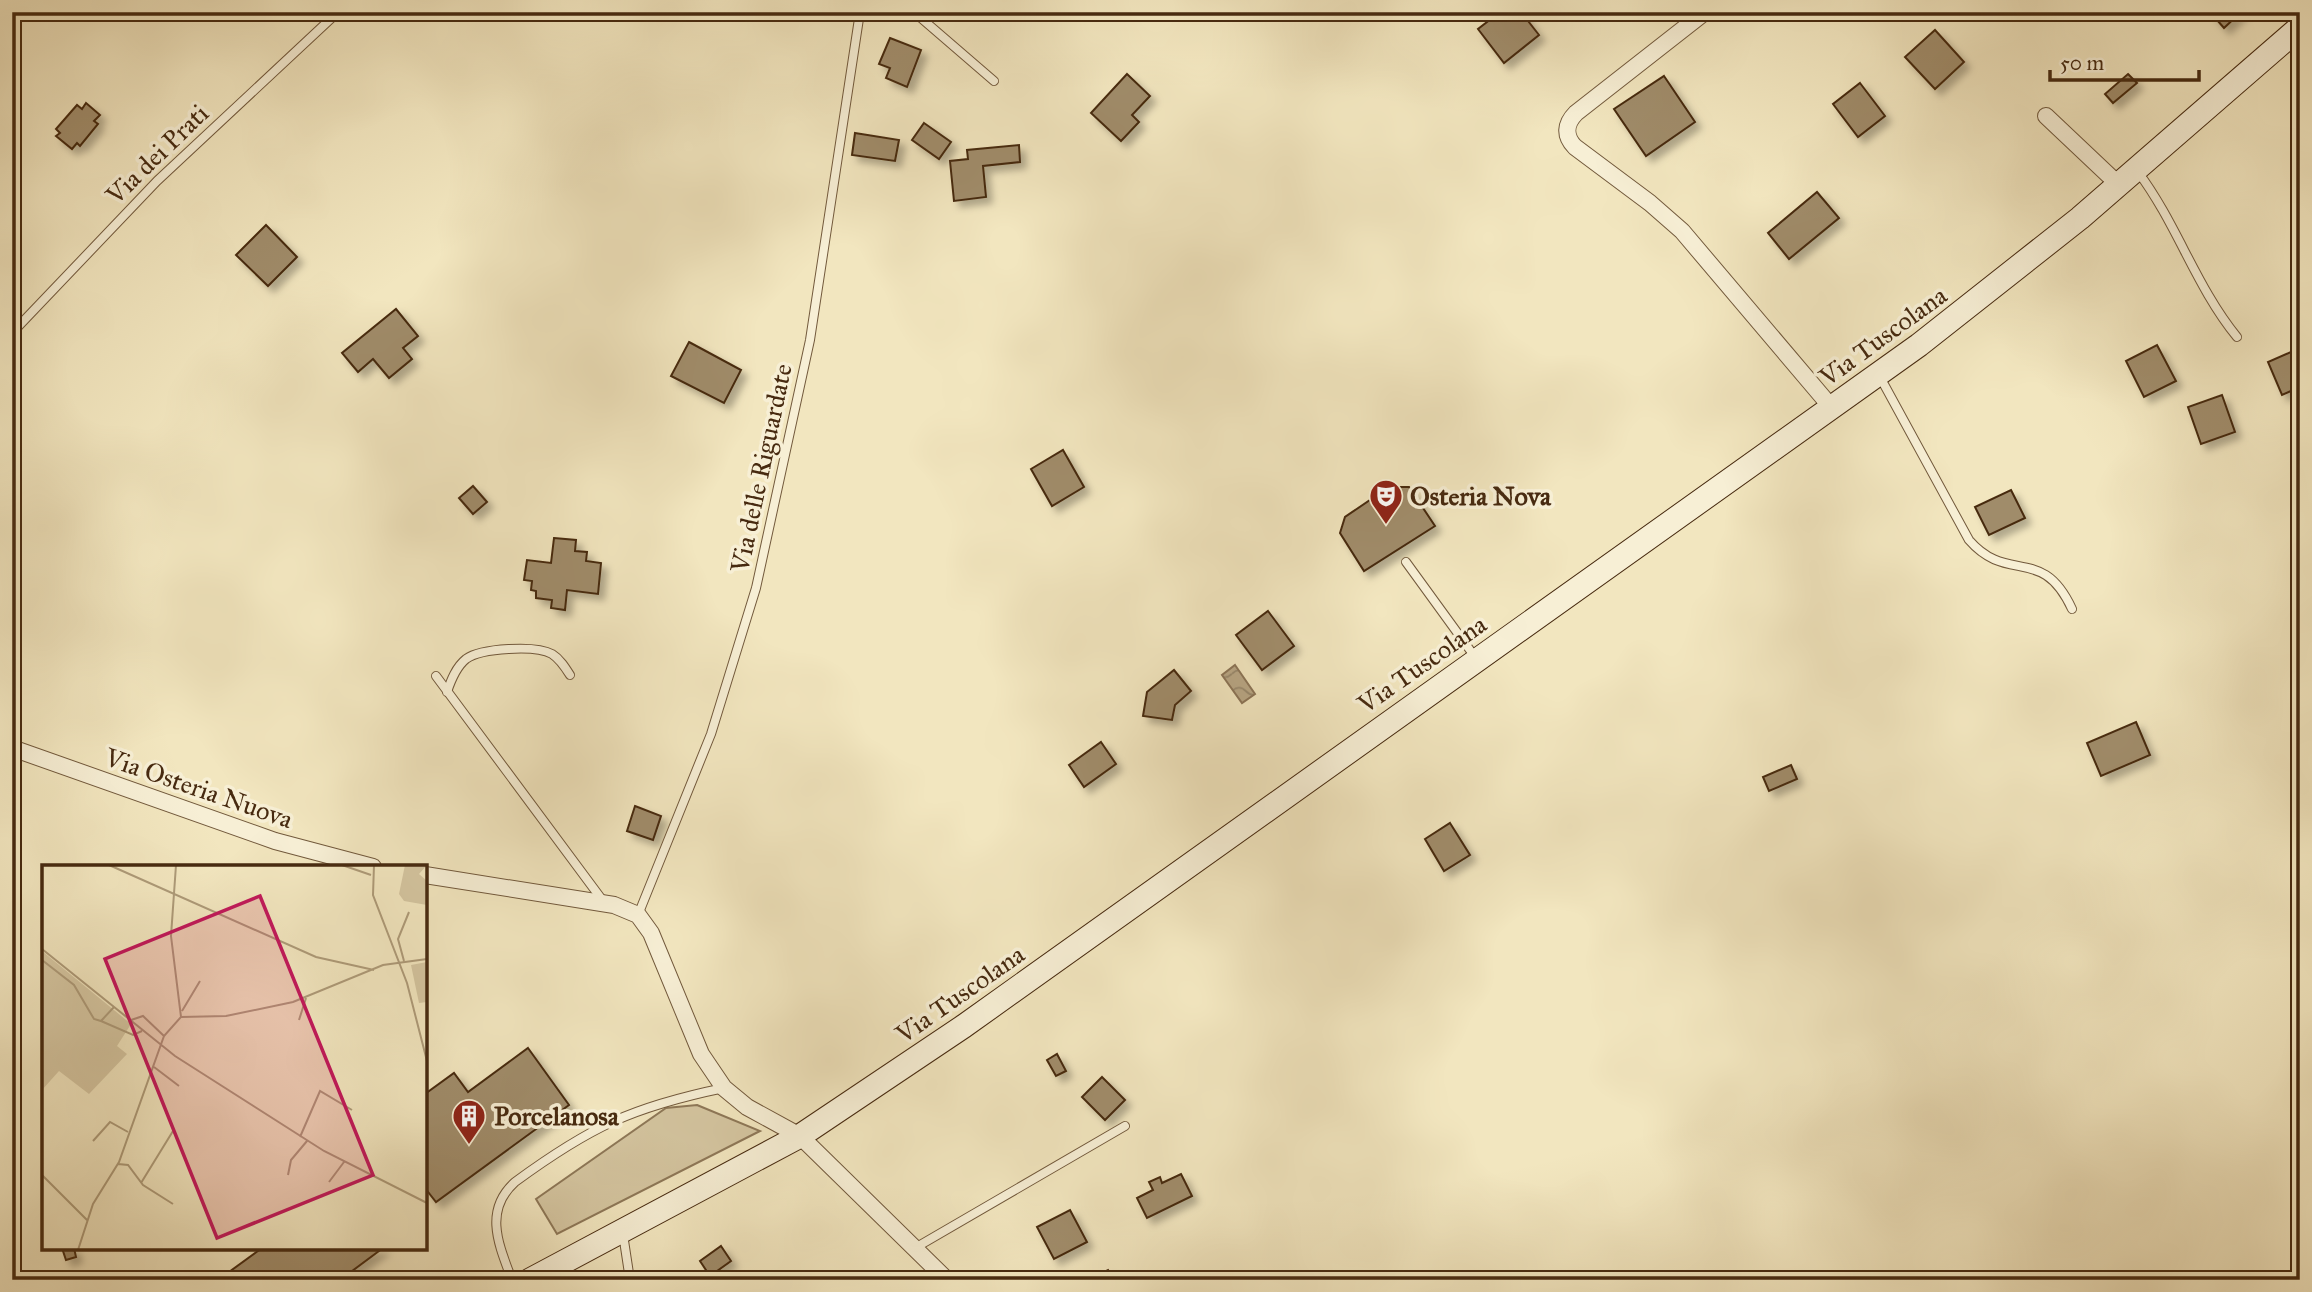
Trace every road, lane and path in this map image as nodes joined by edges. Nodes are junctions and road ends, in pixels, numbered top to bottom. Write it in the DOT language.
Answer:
graph roads {
  1 [pos="338,12"];
  2 [pos="860,12"];
  3 [pos="914,12"];
  4 [pos="1705,12"];
  5 [pos="2300,27"];
  6 [pos="994,81"];
  7 [pos="2046,116"];
  8 [pos="2127,178"];
  9 [pos="12,333"];
  10 [pos="2237,337"];
  11 [pos="1878,374"];
  12 [pos="1832,408"];
  13 [pos="1406,562"];
  14 [pos="2073,609"];
  15 [pos="1477,660"];
  16 [pos="570,674"];
  17 [pos="436,676"];
  18 [pos="447,692"];
  19 [pos="12,748"];
  20 [pos="365,865"];
  21 [pos="427,875"];
  22 [pos="605,904"];
  23 [pos="638,915"];
  24 [pos="724,1088"];
  25 [pos="1125,1126"];
  26 [pos="800,1136"];
  27 [pos="622,1231"];
  28 [pos="915,1248"];
  29 [pos="512,1280"];
  30 [pos="530,1280"];
  31 [pos="630,1280"];
  32 [pos="947,1280"];
  1 -- 9 [label="lane, Via dei Prati"];
  2 -- 23 [label="lane, Via delle Riguardate"];
  3 -- 6 [label="lane"];
  4 -- 12 [label="street"];
  5 -- 8 [label="main road, Via Tuscolana"];
  7 -- 8 [label="street"];
  8 -- 10 [label="lane"];
  8 -- 11 [label="main road, Via Tuscolana"];
  11 -- 12 [label="main road, Via Tuscolana"];
  11 -- 14 [label="lane"];
  12 -- 15 [label="main road, Via Tuscolana"];
  13 -- 15 [label="lane"];
  15 -- 26 [label="main road, Via Tuscolana"];
  16 -- 18 [label="lane"];
  17 -- 18 [label="lane"];
  18 -- 22 [label="lane"];
  19 -- 20 [label="street, Via Osteria Nuova"];
  21 -- 22 [label="street"];
  22 -- 23 [label="street"];
  23 -- 24 [label="street"];
  24 -- 26 [label="street"];
  24 -- 29 [label="lane"];
  25 -- 28 [label="lane"];
  26 -- 27 [label="main road, Via Tuscolana"];
  26 -- 28 [label="street"];
  27 -- 30 [label="main road, Via Tuscolana"];
  27 -- 31 [label="lane"];
  28 -- 32 [label="street"];
}
